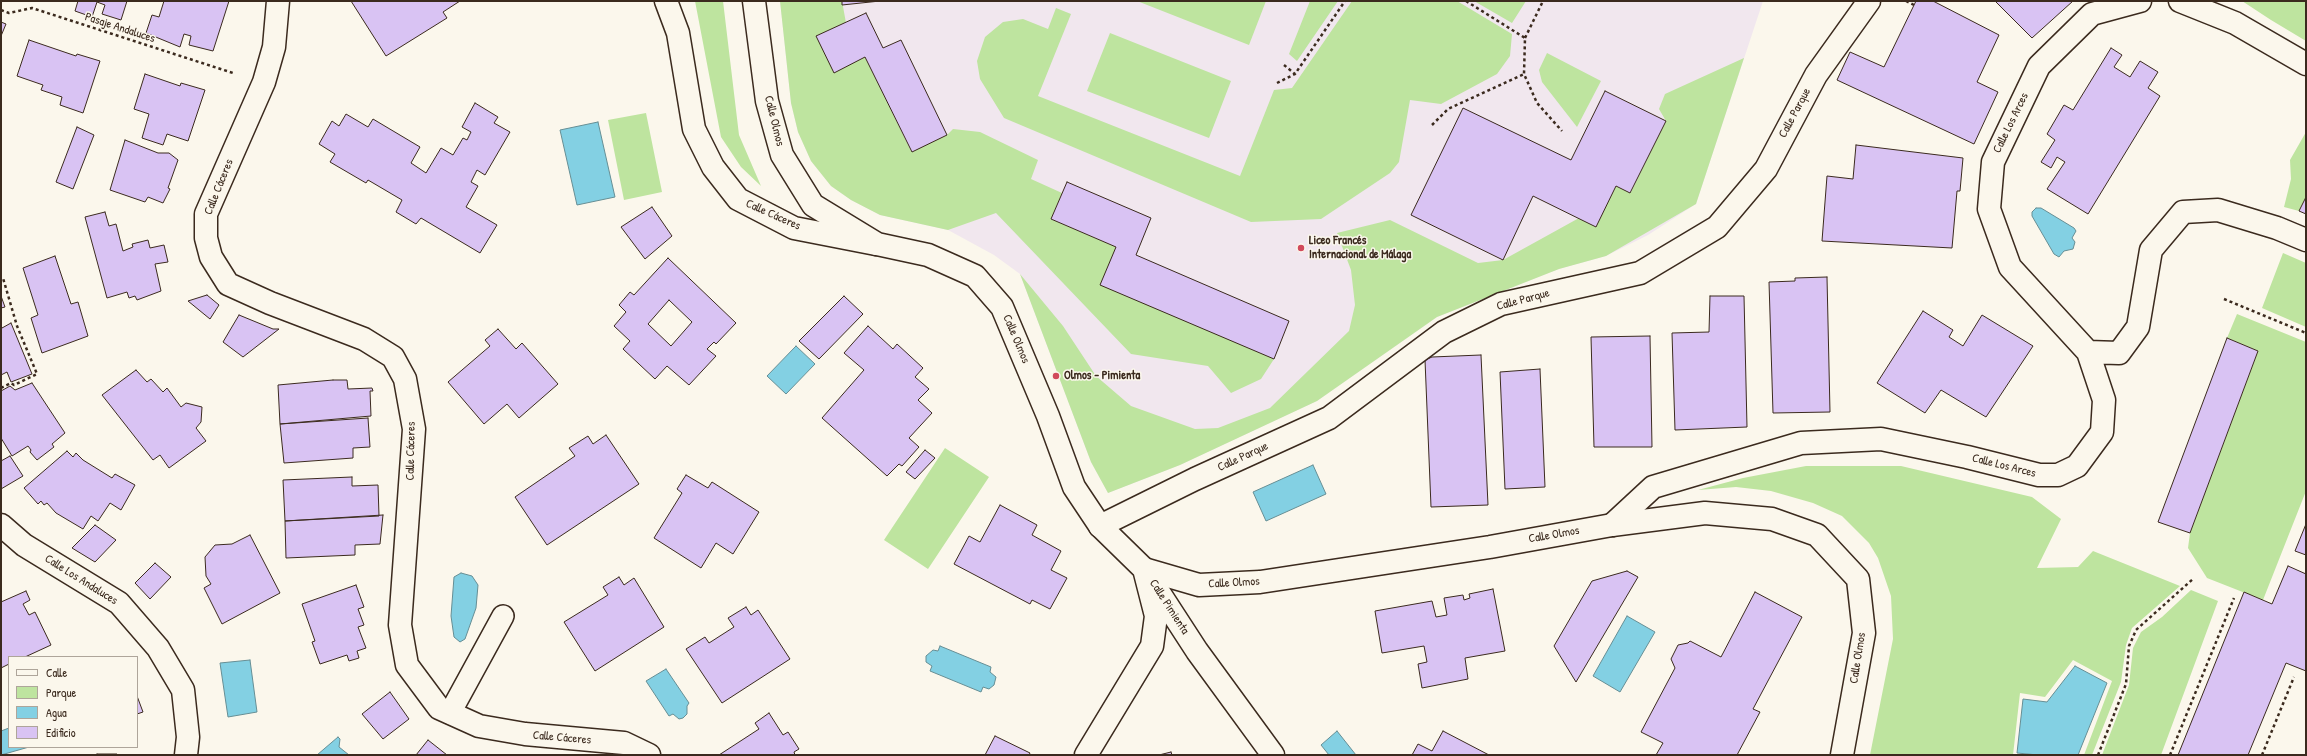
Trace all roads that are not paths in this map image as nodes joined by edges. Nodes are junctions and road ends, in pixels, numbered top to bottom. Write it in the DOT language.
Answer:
graph roads {
  1 [pos="278,1"];
  2 [pos="666,1"];
  3 [pos="754,1"];
  4 [pos="1869,1"];
  5 [pos="2140,1"];
  6 [pos="2180,1"];
  7 [pos="2306,64"];
  8 [pos="2306,240"];
  9 [pos="877,244"];
  10 [pos="2088,352"];
  11 [pos="1,525"];
  12 [pos="1612,525"];
  13 [pos="1100,526"];
  14 [pos="1144,569"];
  15 [pos="503,616"];
  16 [pos="450,712"];
  17 [pos="186,755"];
  18 [pos="649,755"];
  19 [pos="1086,755"];
  20 [pos="1272,755"];
  21 [pos="1842,755"];
  1 -- 16 [label="street, Calle Cáceres"];
  2 -- 9 [label="street, Calle Cáceres"];
  3 -- 9 [label="street, Calle Olmos"];
  4 -- 13 [label="street, Calle Parque"];
  5 -- 10 [label="street, Calle Los Arces"];
  6 -- 7 [label="street"];
  8 -- 10 [label="street"];
  9 -- 13 [label="street, Calle Olmos"];
  10 -- 12 [label="street, Calle Los Arces"];
  11 -- 17 [label="street, Calle Los Andaluces"];
  12 -- 14 [label="street, Calle Olmos"];
  12 -- 21 [label="street, Calle Olmos"];
  13 -- 14 [label="street, Calle Olmos"];
  14 -- 19 [label="street, Calle Pimienta"];
  14 -- 20 [label="street, Calle Pimienta"];
  15 -- 16 [label="lane"];
  16 -- 18 [label="street, Calle Cáceres"];
}
